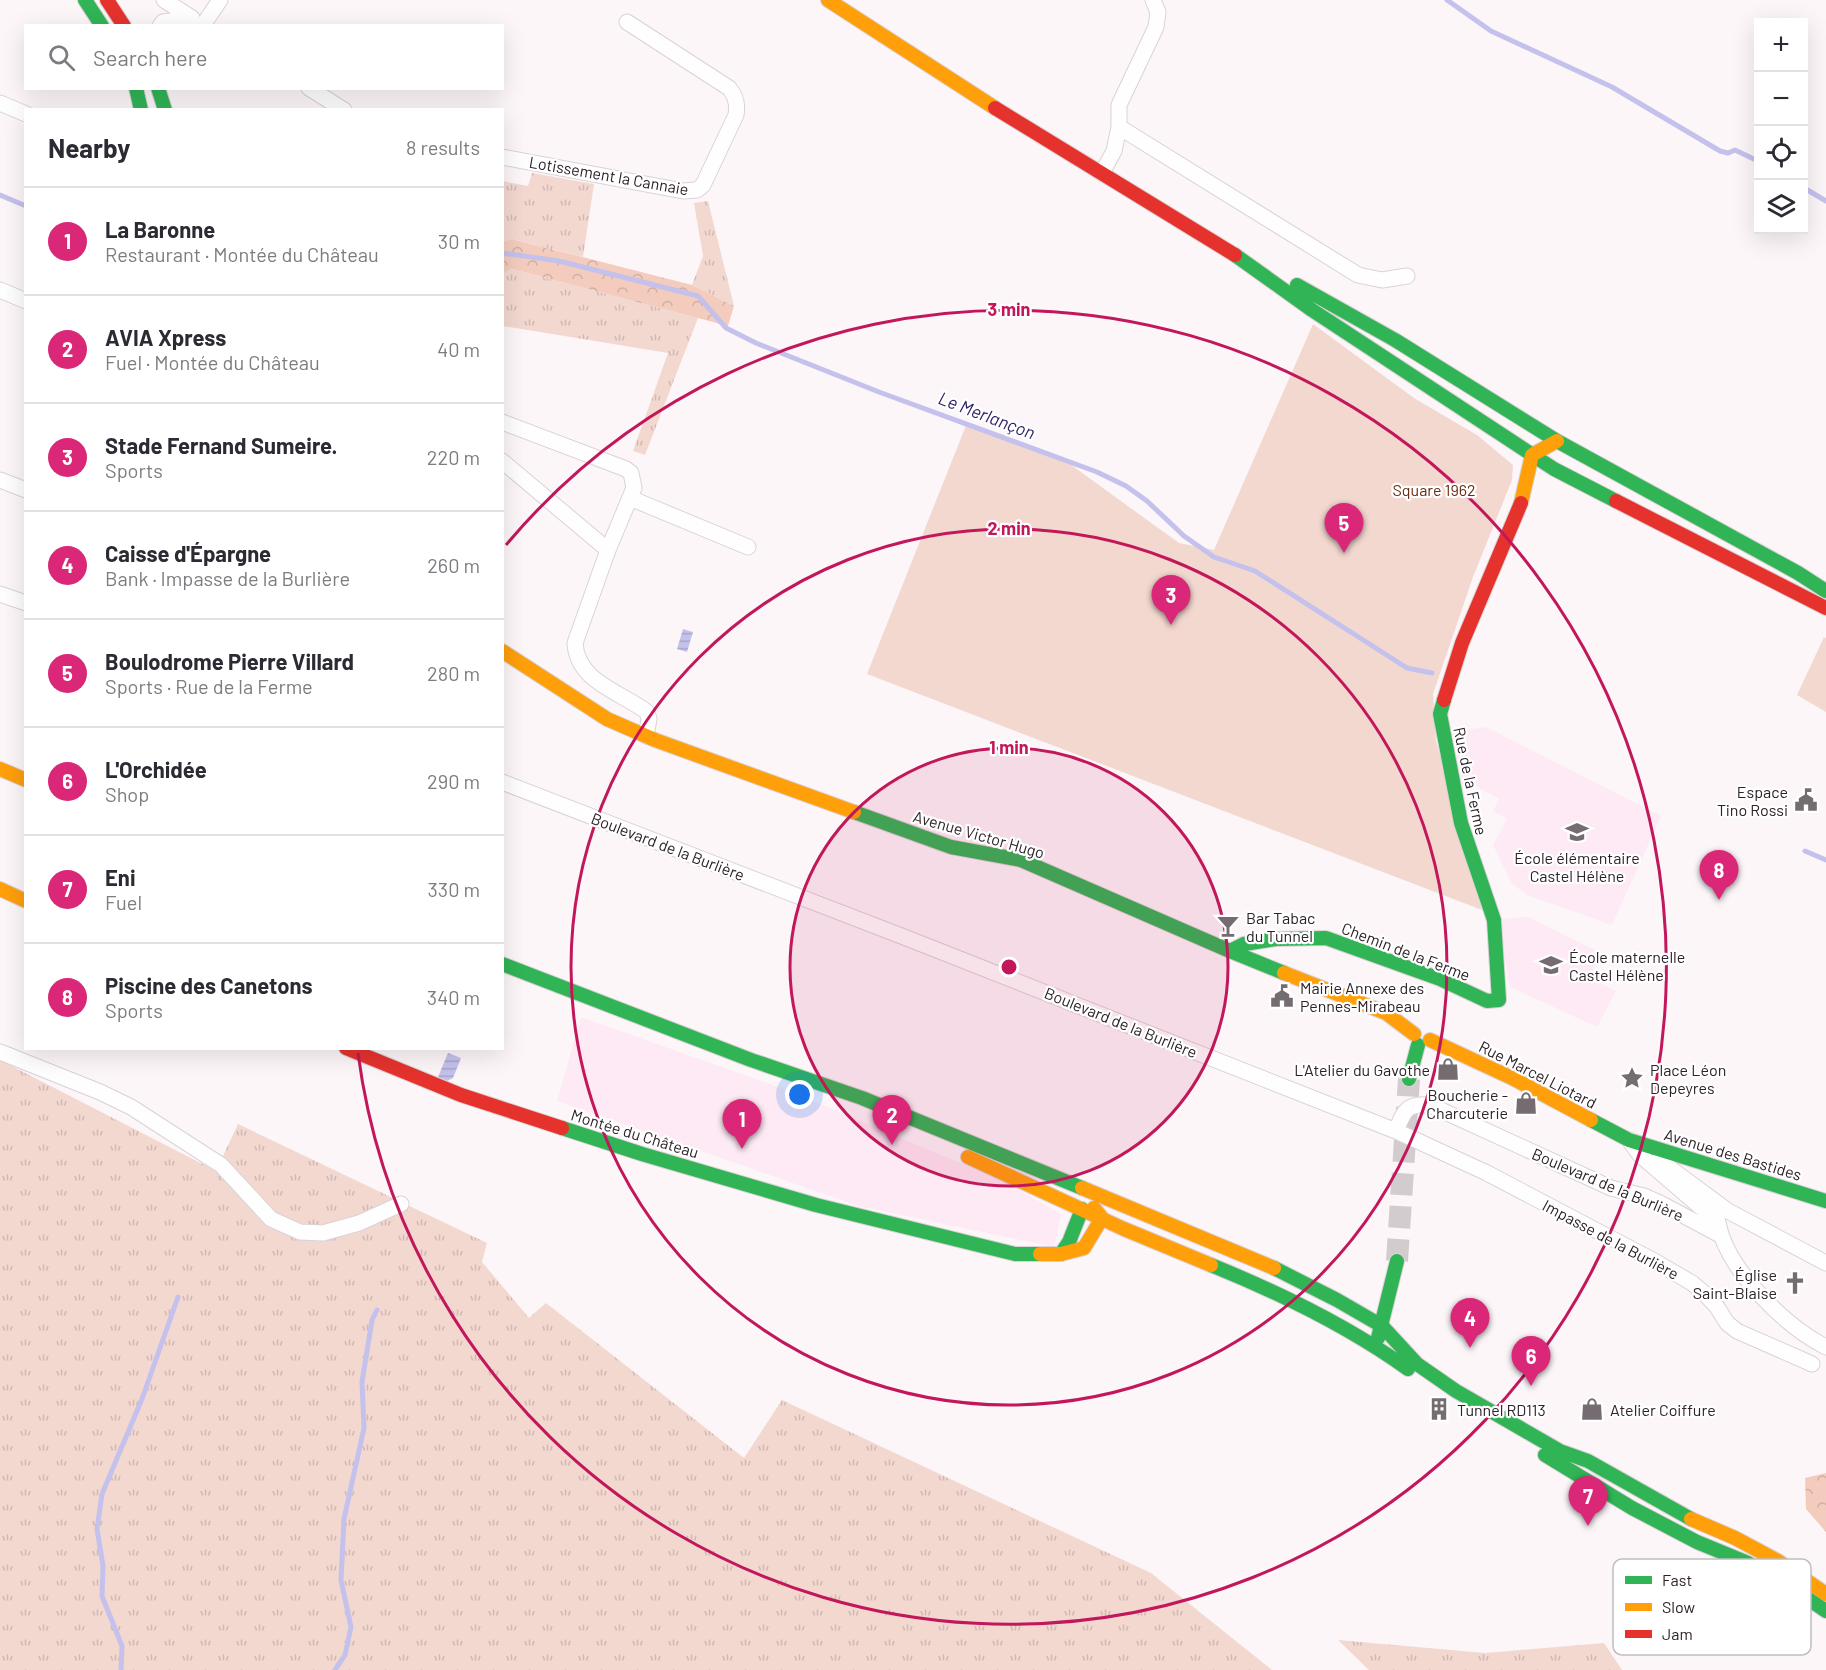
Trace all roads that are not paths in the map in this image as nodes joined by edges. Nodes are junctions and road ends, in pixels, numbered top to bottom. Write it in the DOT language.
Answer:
graph roads {
  1 [pos="107,0"];
  2 [pos="154,0"];
  3 [pos="164,0"];
  4 [pos="219,0"];
  5 [pos="828,0"];
  6 [pos="1153,0"];
  7 [pos="89,1"];
  8 [pos="627,22"];
  9 [pos="199,23"];
  10 [pos="101,24"];
  11 [pos="123,24"];
  12 [pos="161,24"];
  13 [pos="136,90"];
  14 [pos="159,90"];
  15 [pos="312,90"];
  16 [pos="0,103"];
  17 [pos="141,108"];
  18 [pos="164,108"];
  19 [pos="341,108"];
  20 [pos="24,113"];
  21 [pos="1119,127"];
  22 [pos="504,156"];
  23 [pos="1102,173"];
  24 [pos="1252,265"];
  25 [pos="1407,276"];
  26 [pos="0,290"];
  27 [pos="24,301"];
  28 [pos="504,423"];
  29 [pos="1557,441"];
  30 [pos="1533,454"];
  31 [pos="504,463"];
  32 [pos="1548,477"];
  33 [pos="0,480"];
  34 [pos="24,489"];
  35 [pos="630,498"];
  36 [pos="1520,508"];
  37 [pos="748,547"];
  38 [pos="608,550"];
  39 [pos="1826,591"];
  40 [pos="0,594"];
  41 [pos="24,602"];
  42 [pos="1826,608"];
  43 [pos="504,652"];
  44 [pos="646,736"];
  45 [pos="0,769"];
  46 [pos="24,779"];
  47 [pos="504,783"];
  48 [pos="0,889"];
  49 [pos="24,900"];
  50 [pos="1230,951"];
  51 [pos="504,965"];
  52 [pos="1499,1000"];
  53 [pos="1421,1040"];
  54 [pos="351,1050"];
  55 [pos="0,1052"];
  56 [pos="751,1060"];
  57 [pos="1408,1078"];
  58 [pos="1396,1131"];
  59 [pos="1629,1140"];
  60 [pos="1084,1189"];
  61 [pos="1826,1201"];
  62 [pos="401,1204"];
  63 [pos="1082,1209"];
  64 [pos="1136,1212"];
  65 [pos="1099,1216"];
  66 [pos="1720,1235"];
  67 [pos="1061,1254"];
  68 [pos="1398,1261"];
  69 [pos="1826,1263"];
  70 [pos="1308,1309"];
  71 [pos="1382,1326"];
  72 [pos="1376,1346"];
  73 [pos="1826,1347"];
  74 [pos="1812,1364"];
  75 [pos="1738,1559"];
  76 [pos="1774,1559"];
  77 [pos="1811,1584"];
  78 [pos="1826,1594"];
  79 [pos="1811,1601"];
  80 [pos="1826,1611"];
  1 -- 11 [label="main road"];
  2 -- 12 [label="street"];
  3 -- 9 [label="street"];
  4 -- 9 [label="street"];
  5 -- 23 [label="main road"];
  6 -- 21 [label="street"];
  7 -- 10 [label="main road"];
  8 -- 22 [label="street, Lotissement la Cannaie"];
  9 -- 12 [label="street"];
  13 -- 17 [label="main road"];
  14 -- 18 [label="main road"];
  15 -- 19 [label="street"];
  16 -- 20 [label="street"];
  21 -- 23 [label="street"];
  21 -- 25 [label="street"];
  23 -- 24 [label="main road"];
  24 -- 29 [label="main road"];
  24 -- 30 [label="main road"];
  26 -- 27 [label="street"];
  28 -- 35 [label="street"];
  29 -- 30 [label="main road"];
  29 -- 32 [label="main road"];
  29 -- 39 [label="main road"];
  30 -- 32 [label="main road"];
  30 -- 36 [label="main road, Rue de la Ferme"];
  31 -- 38 [label="street"];
  32 -- 36 [label="main road, Rue de la Ferme"];
  32 -- 42 [label="main road"];
  33 -- 34 [label="street"];
  35 -- 37 [label="street"];
  35 -- 38 [label="street"];
  36 -- 52 [label="main road, Rue de la Ferme"];
  38 -- 44 [label="street"];
  40 -- 41 [label="street"];
  43 -- 44 [label="main road, Avenue Victor Hugo"];
  44 -- 50 [label="main road, Avenue Victor Hugo"];
  45 -- 46 [label="main road"];
  47 -- 58 [label="street, Boulevard de la Burlière"];
  48 -- 49 [label="main road"];
  50 -- 52 [label="main road, Chemin de la Ferme"];
  50 -- 53 [label="main road, Avenue Victor Hugo"];
  51 -- 56 [label="main road"];
  53 -- 57 [label="main road"];
  53 -- 59 [label="main road, Rue Marcel Liotard"];
  54 -- 67 [label="main road, Montée du Château"];
  55 -- 62 [label="street"];
  56 -- 60 [label="main road"];
  56 -- 63 [label="main road"];
  58 -- 66 [label="street, Boulevard de la Burlière"];
  58 -- 74 [label="street, Impasse de la Burlière"];
  59 -- 61 [label="main road, Avenue des Bastides"];
  59 -- 66 [label="street"];
  59 -- 69 [label="street"];
  60 -- 64 [label="main road"];
  60 -- 65 [label="main road"];
  63 -- 65 [label="main road"];
  63 -- 67 [label="main road"];
  64 -- 65 [label="main road"];
  64 -- 71 [label="main road"];
  65 -- 67 [label="main road, Montée du Château"];
  65 -- 70 [label="main road"];
  66 -- 73 [label="street"];
  68 -- 71 [label="main road"];
  70 -- 71 [label="main road"];
  70 -- 72 [label="main road"];
  71 -- 72 [label="main road"];
  71 -- 76 [label="main road"];
  72 -- 75 [label="main road"];
  77 -- 78 [label="main road"];
  79 -- 80 [label="main road"];
}
